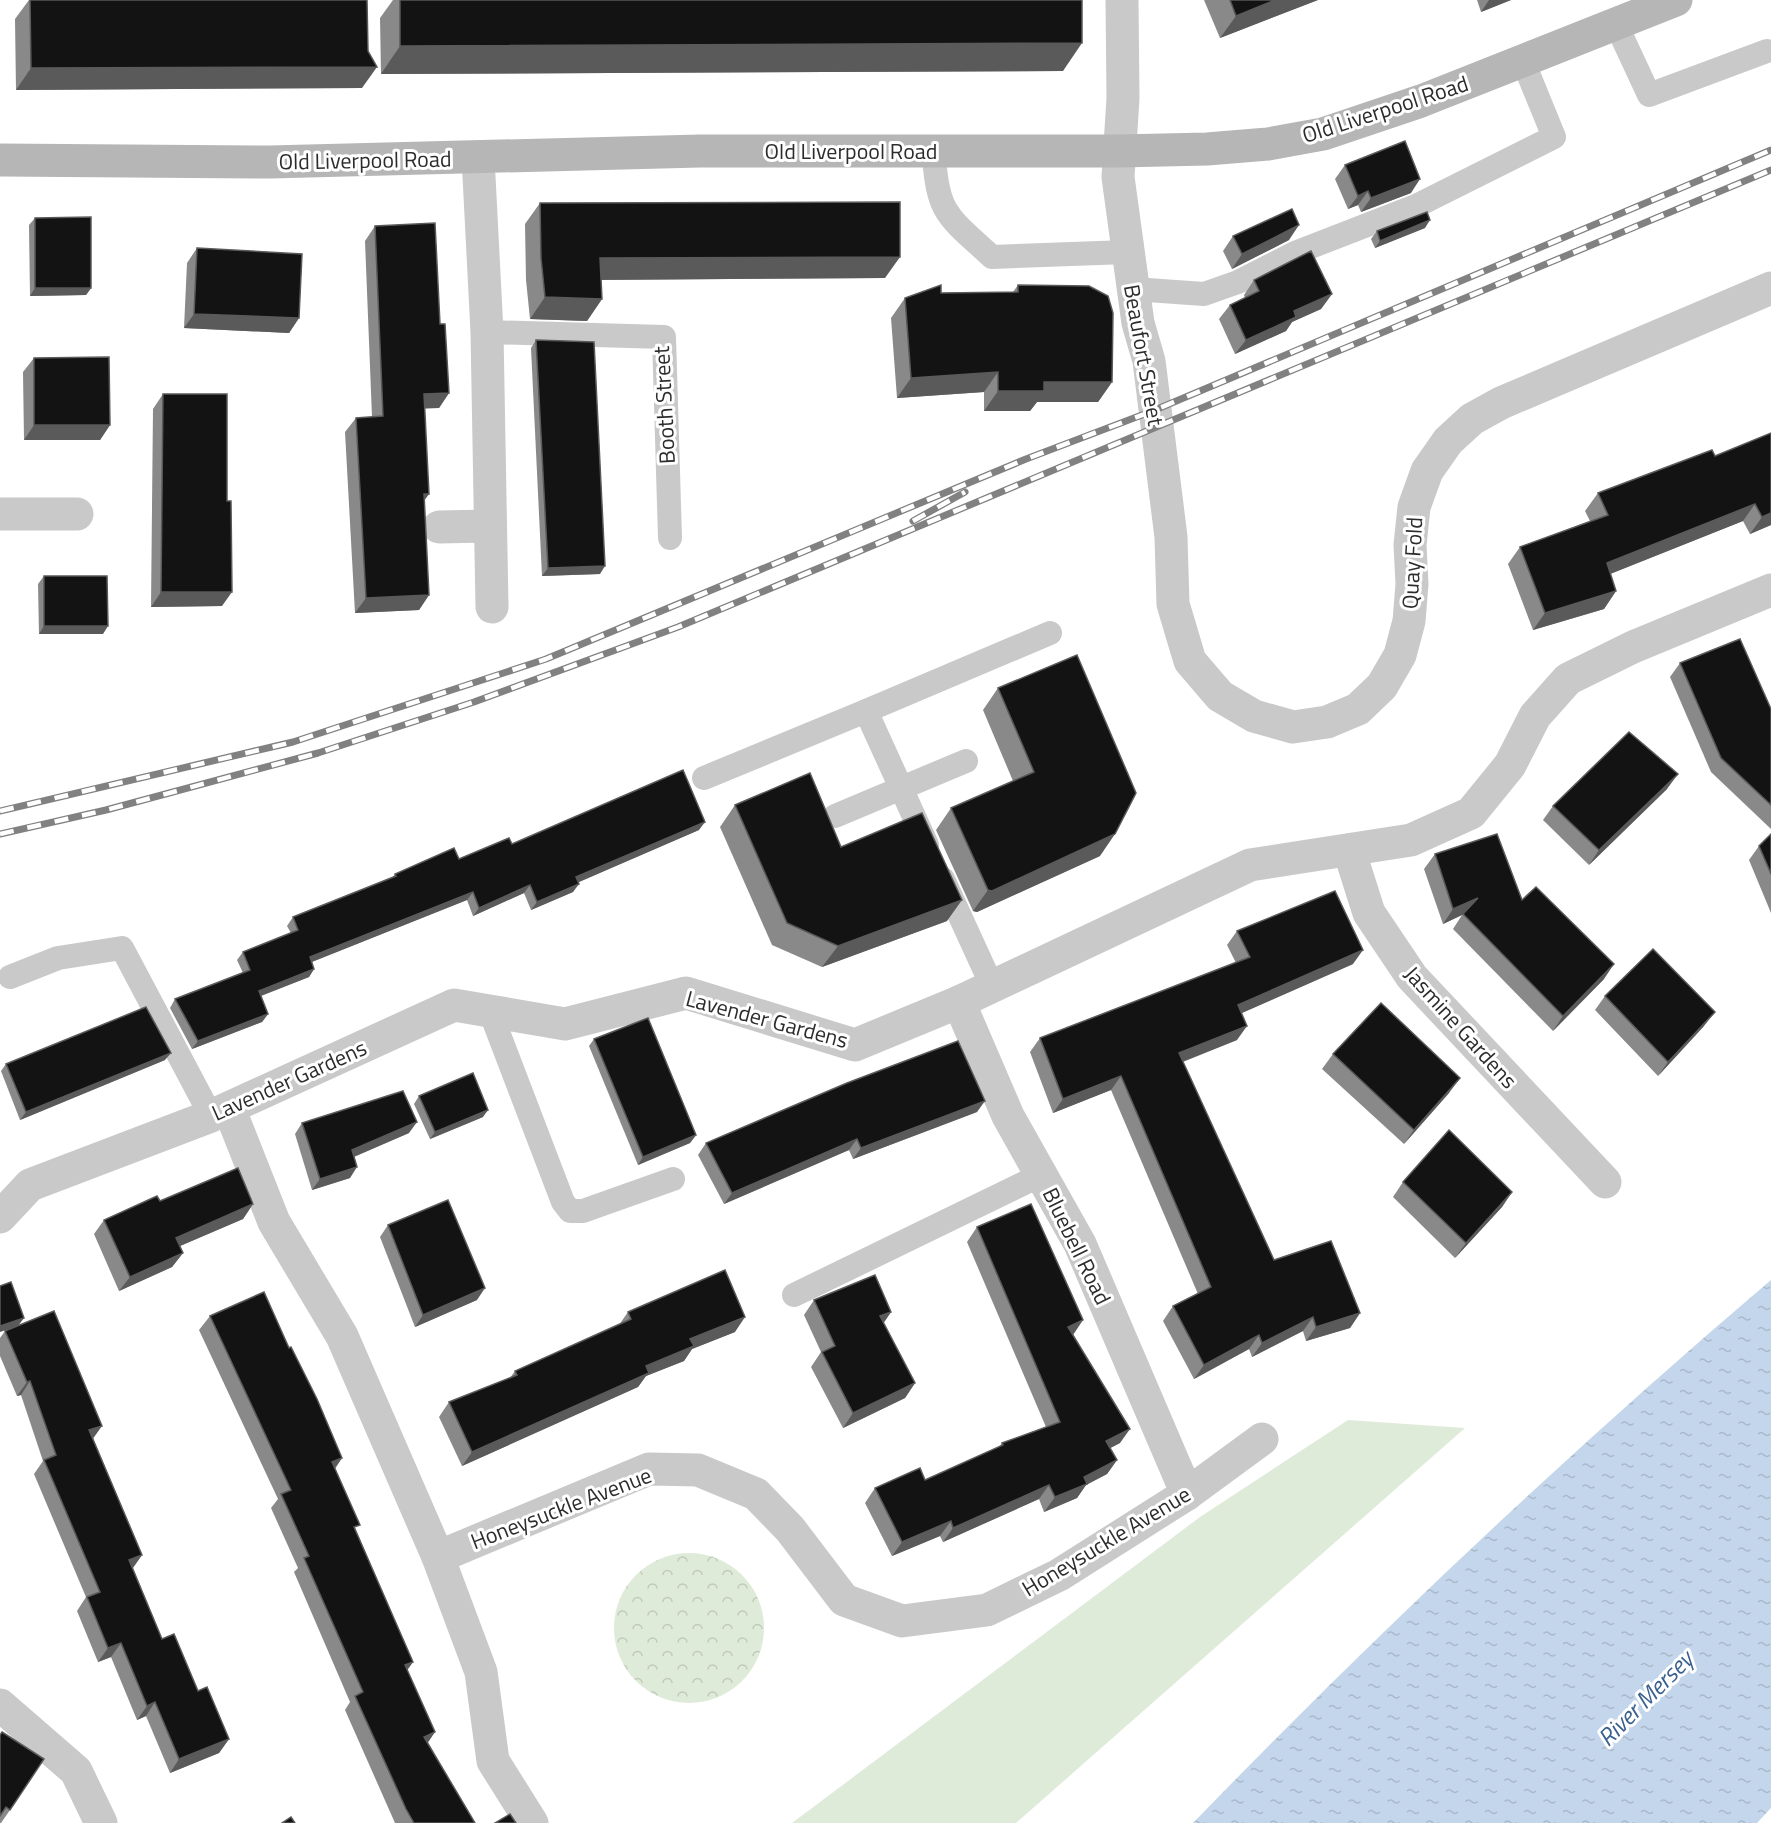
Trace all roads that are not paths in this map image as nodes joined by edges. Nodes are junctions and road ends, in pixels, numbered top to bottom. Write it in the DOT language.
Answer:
graph roads {
  1 [pos="1122,0"];
  2 [pos="1676,0"];
  3 [pos="1616,24"];
  4 [pos="1767,51"];
  5 [pos="1523,61"];
  6 [pos="934,151"];
  7 [pos="1119,151"];
  8 [pos="478,157"];
  9 [pos="0,160"];
  10 [pos="1127,252"];
  11 [pos="1771,288"];
  12 [pos="1133,289"];
  13 [pos="487,332"];
  14 [pos="0,514"];
  15 [pos="77,514"];
  16 [pos="490,526"];
  17 [pos="439,527"];
  18 [pos="670,538"];
  19 [pos="1771,590"];
  20 [pos="492,607"];
  21 [pos="1050,633"];
  22 [pos="1220,696"];
  23 [pos="866,711"];
  24 [pos="966,761"];
  25 [pos="704,778"];
  26 [pos="901,788"];
  27 [pos="835,816"];
  28 [pos="1349,850"];
  29 [pos="10,977"];
  30 [pos="992,986"];
  31 [pos="959,1002"];
  32 [pos="490,1011"];
  33 [pos="220,1112"];
  34 [pos="1041,1175"];
  35 [pos="673,1179"];
  36 [pos="1605,1182"];
  37 [pos="0,1217"];
  38 [pos="794,1295"];
  39 [pos="1262,1439"];
  40 [pos="1187,1494"];
  41 [pos="438,1557"];
  42 [pos="0,1706"];
  43 [pos="101,1823"];
  44 [pos="532,1823"];
  1 -- 7 [label="street, Beaufort Street"];
  2 -- 3 [label="street, Old Liverpool Road"];
  3 -- 4 [label="lane"];
  3 -- 5 [label="street, Old Liverpool Road"];
  5 -- 7 [label="street, Old Liverpool Road"];
  5 -- 12 [label="lane"];
  6 -- 7 [label="street, Old Liverpool Road"];
  6 -- 8 [label="street, Old Liverpool Road"];
  6 -- 10 [label="lane"];
  7 -- 10 [label="street, Beaufort Street"];
  8 -- 9 [label="street, Old Liverpool Road"];
  8 -- 13 [label="street"];
  10 -- 12 [label="street, Beaufort Street"];
  11 -- 22 [label="street, Quay Fold"];
  12 -- 22 [label="street, Beaufort Street"];
  13 -- 16 [label="street"];
  13 -- 18 [label="lane, Booth Street"];
  14 -- 15 [label="street"];
  16 -- 17 [label="street"];
  16 -- 20 [label="street"];
  19 -- 28 [label="street, Lavender Gardens"];
  21 -- 23 [label="lane"];
  23 -- 25 [label="lane"];
  23 -- 26 [label="lane"];
  24 -- 26 [label="lane"];
  26 -- 27 [label="lane"];
  26 -- 30 [label="lane"];
  28 -- 30 [label="street, Lavender Gardens"];
  28 -- 36 [label="street, Jasmine Gardens"];
  29 -- 33 [label="lane"];
  30 -- 31 [label="street, Lavender Gardens"];
  31 -- 32 [label="street, Lavender Gardens"];
  31 -- 34 [label="street, Bluebell Road"];
  32 -- 33 [label="street, Lavender Gardens"];
  32 -- 35 [label="lane"];
  33 -- 37 [label="street, Lavender Gardens"];
  33 -- 41 [label="street"];
  34 -- 38 [label="lane"];
  34 -- 40 [label="street, Bluebell Road"];
  39 -- 40 [label="street, Honeysuckle Avenue"];
  40 -- 41 [label="street, Honeysuckle Avenue"];
  41 -- 44 [label="street"];
  42 -- 43 [label="street"];
}
